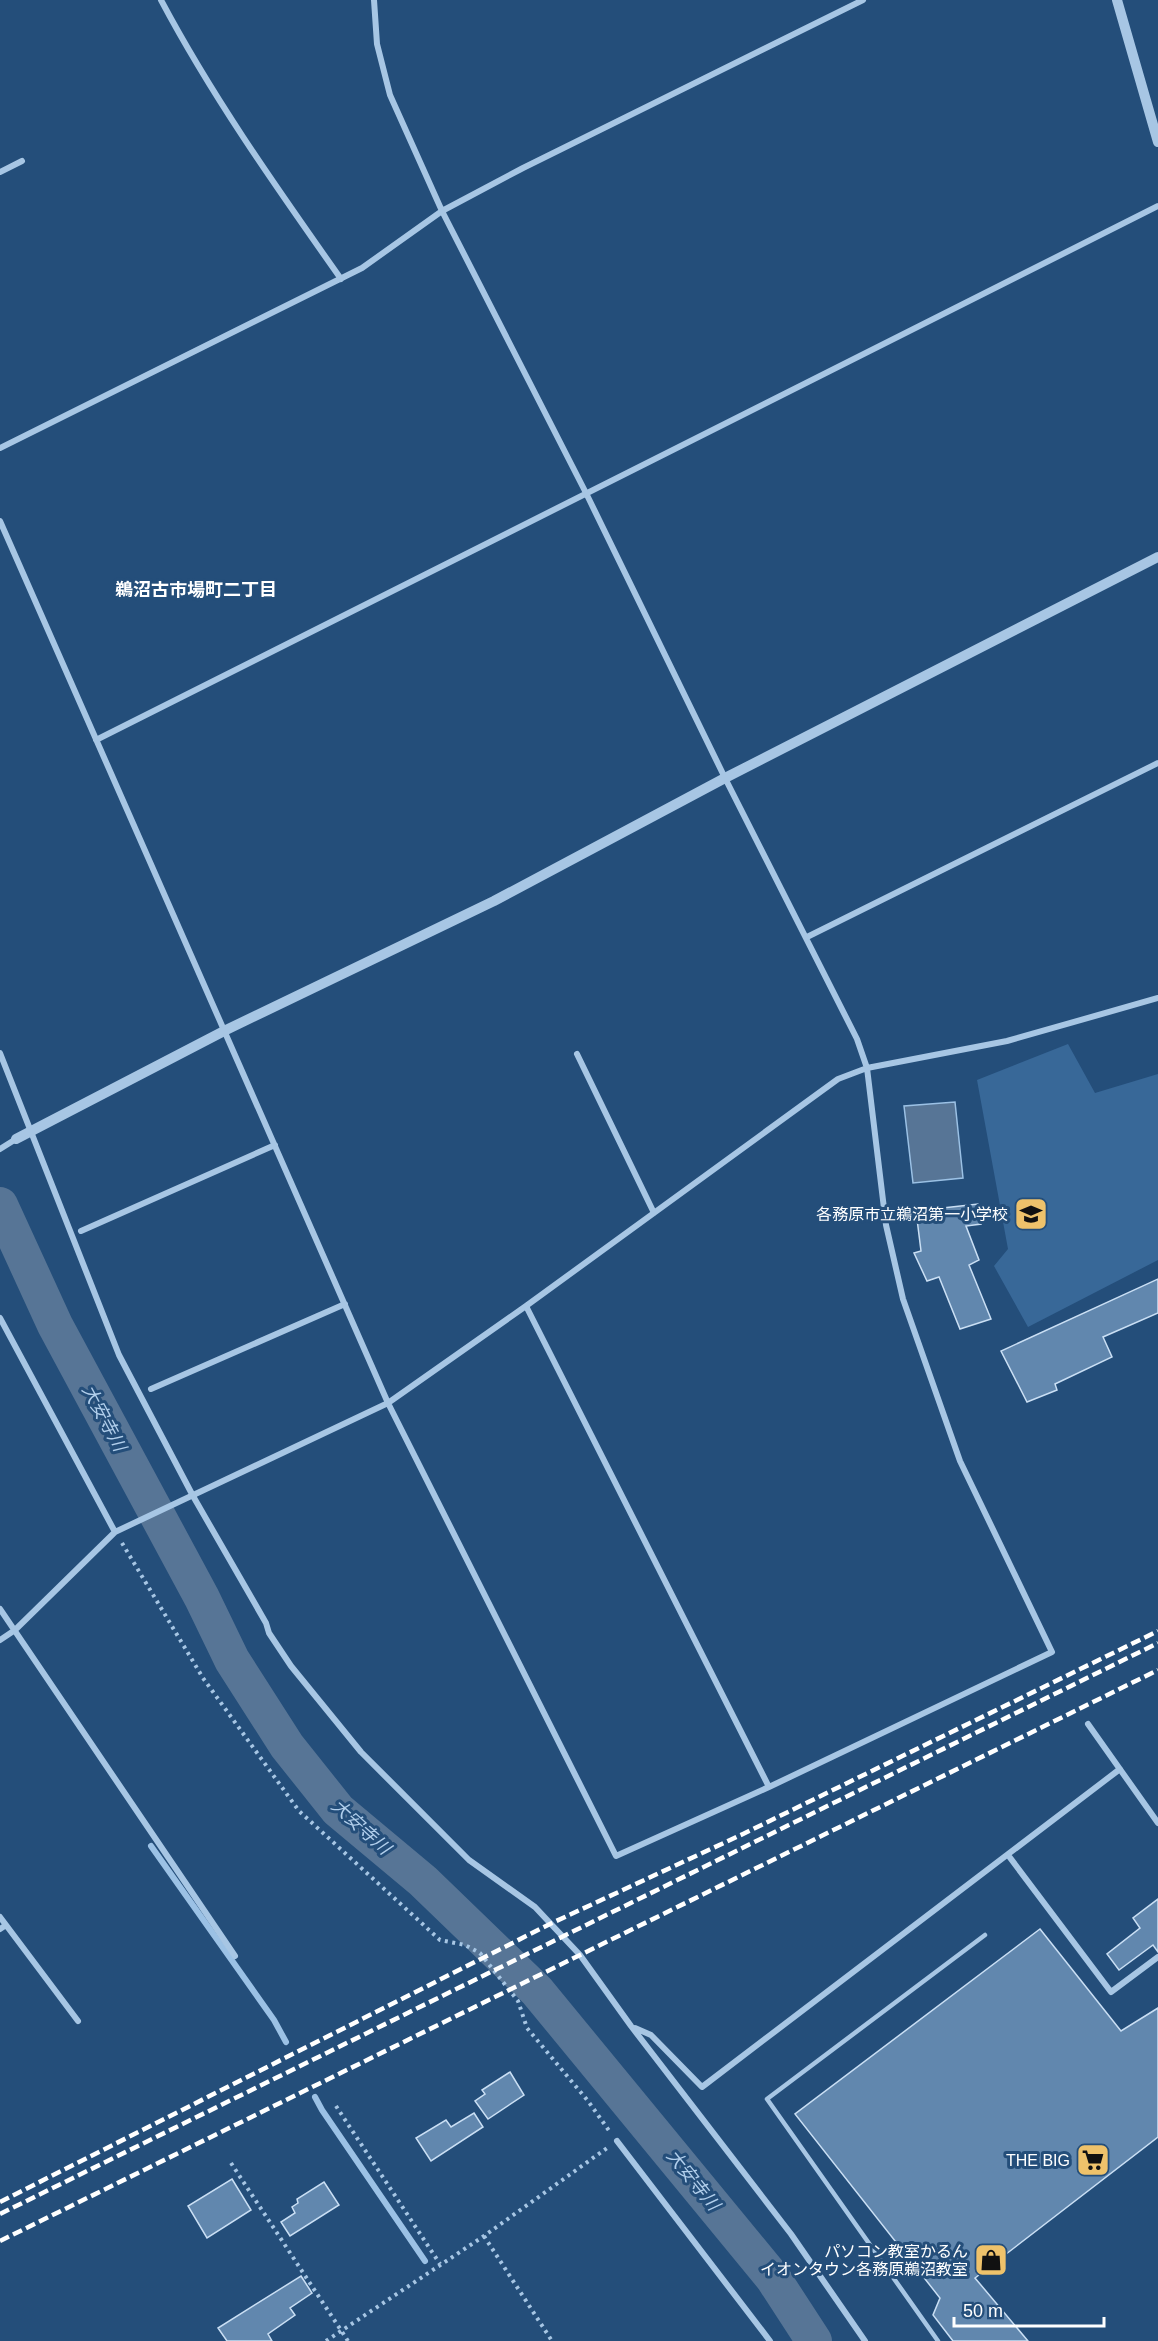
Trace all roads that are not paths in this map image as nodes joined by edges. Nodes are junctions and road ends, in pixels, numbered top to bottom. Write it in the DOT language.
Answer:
graph roads {
  1 [pos="161,0"];
  2 [pos="374,0"];
  3 [pos="863,0"];
  4 [pos="1117,0"];
  5 [pos="1158,142"];
  6 [pos="22,161"];
  7 [pos="0,172"];
  8 [pos="1158,206"];
  9 [pos="442,211"];
  10 [pos="341,279"];
  11 [pos="0,448"];
  12 [pos="586,493"];
  13 [pos="0,521"];
  14 [pos="1158,556"];
  15 [pos="96,740"];
  16 [pos="1158,763"];
  17 [pos="725,778"];
  18 [pos="807,937"];
  19 [pos="1158,998"];
  20 [pos="225,1030"];
  21 [pos="0,1053"];
  22 [pos="577,1054"];
  23 [pos="867,1068"];
  24 [pos="30,1131"];
  25 [pos="16,1139"];
  26 [pos="275,1145"];
  27 [pos="0,1149"];
  28 [pos="654,1212"];
  29 [pos="81,1231"];
  30 [pos="345,1304"];
  31 [pos="526,1306"];
  32 [pos="0,1318"];
  33 [pos="151,1389"];
  34 [pos="388,1403"];
  35 [pos="192,1496"];
  36 [pos="116,1532"];
  37 [pos="0,1610"];
  38 [pos="15,1630"];
  39 [pos="0,1640"];
  40 [pos="1088,1724"];
  41 [pos="1120,1769"];
  42 [pos="769,1787"];
  43 [pos="1158,1823"];
  44 [pos="1008,1855"];
  45 [pos="0,1917"];
  46 [pos="3,1927"];
  47 [pos="985,1935"];
  48 [pos="235,1956"];
  49 [pos="1158,1957"];
  50 [pos="78,2021"];
  51 [pos="632,2026"];
  52 [pos="617,2141"];
  53 [pos="770,2341"];
  54 [pos="865,2341"];
  55 [pos="938,2341"];
  1 -- 10 [label="street"];
  2 -- 9 [label="street"];
  3 -- 9 [label="street"];
  4 -- 5 [label="street"];
  6 -- 7 [label="street"];
  8 -- 12 [label="street"];
  9 -- 10 [label="street"];
  9 -- 12 [label="street"];
  10 -- 11 [label="street"];
  12 -- 15 [label="street"];
  12 -- 17 [label="street"];
  13 -- 15 [label="street"];
  14 -- 17 [label="street"];
  15 -- 20 [label="street"];
  16 -- 18 [label="street"];
  17 -- 18 [label="street"];
  17 -- 20 [label="street"];
  18 -- 23 [label="street"];
  19 -- 23 [label="street"];
  20 -- 24 [label="street"];
  20 -- 26 [label="street"];
  21 -- 24 [label="street"];
  22 -- 28 [label="street"];
  23 -- 28 [label="street"];
  23 -- 42 [label="street"];
  24 -- 25 [label="street"];
  24 -- 35 [label="street"];
  25 -- 27 [label="street"];
  26 -- 29 [label="street"];
  26 -- 30 [label="street"];
  28 -- 31 [label="street"];
  30 -- 33 [label="street"];
  30 -- 34 [label="street"];
  31 -- 34 [label="street"];
  31 -- 42 [label="street"];
  32 -- 36 [label="street"];
  34 -- 35 [label="street"];
  34 -- 42 [label="street"];
  35 -- 36 [label="street"];
  35 -- 51 [label="street"];
  36 -- 38 [label="street"];
  37 -- 38 [label="street"];
  38 -- 39 [label="street"];
  38 -- 48 [label="street"];
  40 -- 41 [label="street"];
  41 -- 43 [label="street"];
  41 -- 44 [label="street"];
  44 -- 49 [label="street"];
  44 -- 51 [label="street"];
  45 -- 46 [label="street"];
  46 -- 50 [label="street"];
  47 -- 55 [label="lane"];
  51 -- 54 [label="street"];
  52 -- 53 [label="street"];
}
